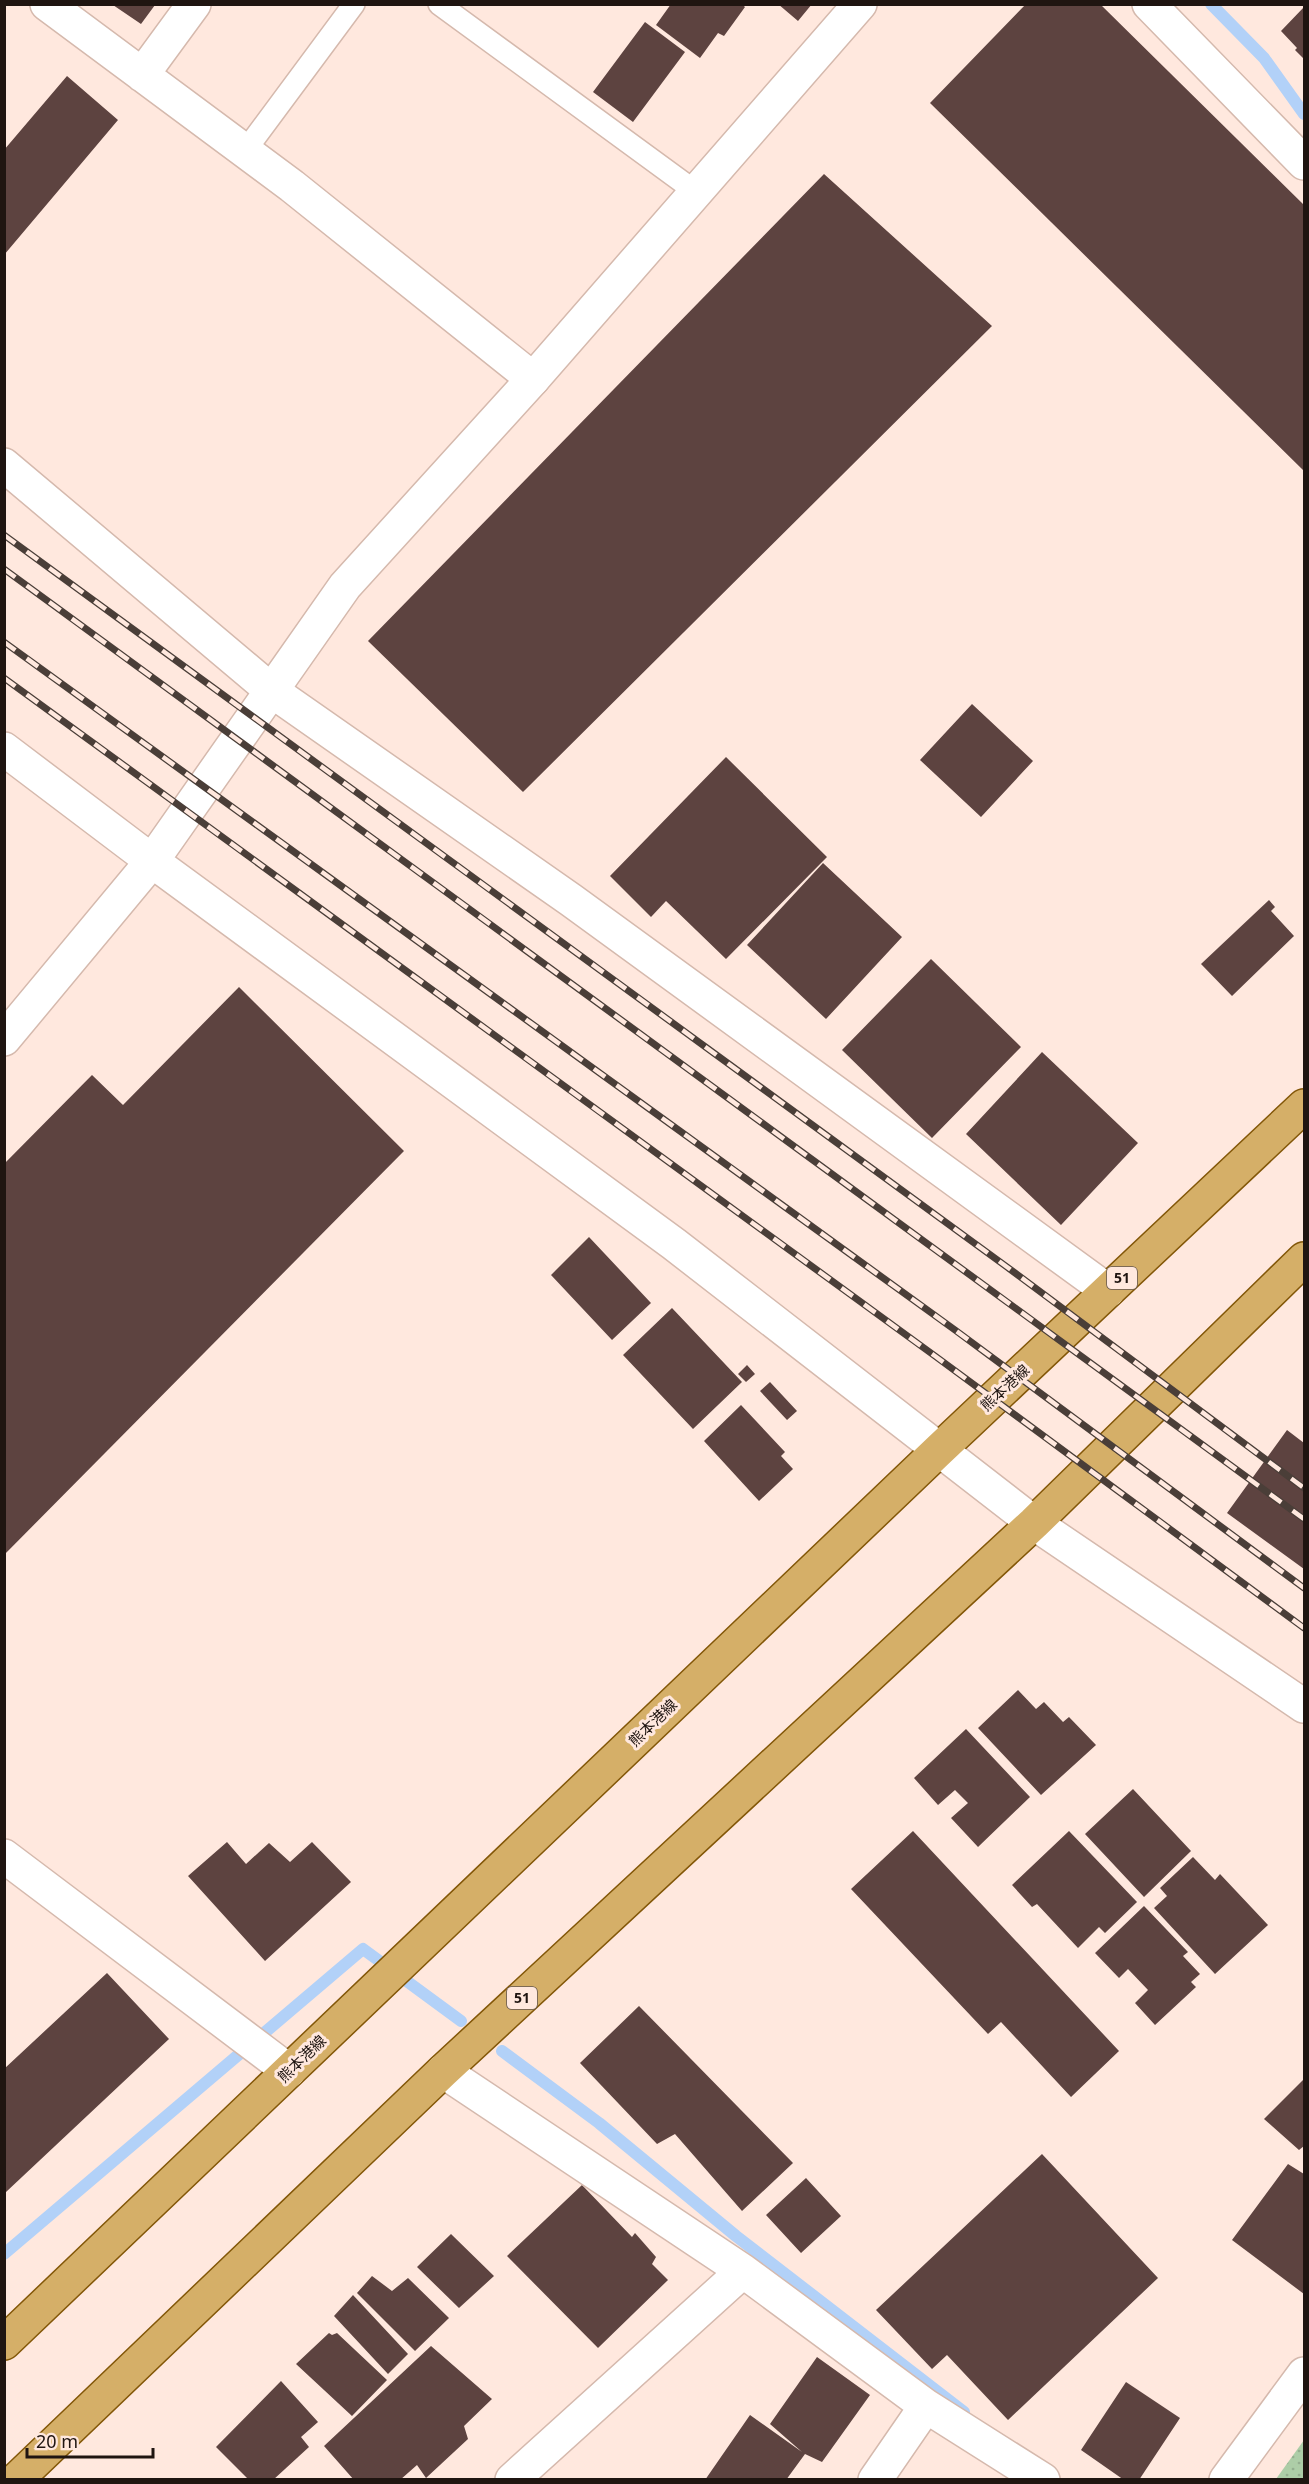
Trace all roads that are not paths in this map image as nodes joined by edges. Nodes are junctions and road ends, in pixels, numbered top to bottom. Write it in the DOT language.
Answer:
graph roads {
  1 [pos="47,4"];
  2 [pos="194,4"];
  3 [pos="354,4"];
  4 [pos="439,4"];
  5 [pos="860,4"];
  6 [pos="1149,4"];
  7 [pos="142,75"];
  8 [pos="245,151"];
  9 [pos="1305,163"];
  10 [pos="696,192"];
  11 [pos="532,379"];
  12 [pos="4,465"];
  13 [pos="272,691"];
  14 [pos="4,749"];
  15 [pos="152,861"];
  16 [pos="4,1039"];
  17 [pos="1305,1106"];
  18 [pos="1305,1259"];
  19 [pos="1108,1291"];
  20 [pos="939,1450"];
  21 [pos="1034,1523"];
  22 [pos="1305,1706"];
  23 [pos="4,1856"];
  24 [pos="289,2071"];
  25 [pos="443,2071"];
  26 [pos="743,2271"];
  27 [pos="4,2343"];
  28 [pos="1305,2374"];
  29 [pos="926,2406"];
  30 [pos="16,2480"];
  31 [pos="512,2480"];
  32 [pos="875,2480"];
  33 [pos="1043,2480"];
  34 [pos="1226,2480"];
  1 -- 7 [label="street"];
  2 -- 7 [label="street"];
  3 -- 8 [label="lane"];
  4 -- 10 [label="lane"];
  5 -- 10 [label="street"];
  6 -- 9 [label="street"];
  7 -- 8 [label="street"];
  8 -- 11 [label="street"];
  10 -- 11 [label="street"];
  11 -- 13 [label="street"];
  12 -- 13 [label="street"];
  13 -- 15 [label="street"];
  13 -- 19 [label="street"];
  14 -- 15 [label="street"];
  15 -- 16 [label="street"];
  15 -- 20 [label="street"];
  17 -- 19 [label="main road, 熊本港線 / 51"];
  18 -- 21 [label="main road, 51"];
  19 -- 20 [label="main road, 熊本港線 / 51"];
  20 -- 21 [label="street"];
  20 -- 24 [label="main road, 熊本港線 / 51"];
  21 -- 22 [label="street"];
  21 -- 25 [label="main road, 51"];
  23 -- 24 [label="street"];
  24 -- 27 [label="main road, 熊本港線 / 51"];
  25 -- 26 [label="street"];
  25 -- 30 [label="main road, 51"];
  26 -- 29 [label="street"];
  26 -- 31 [label="street"];
  28 -- 34 [label="street"];
  29 -- 32 [label="street"];
  29 -- 33 [label="street"];
}
